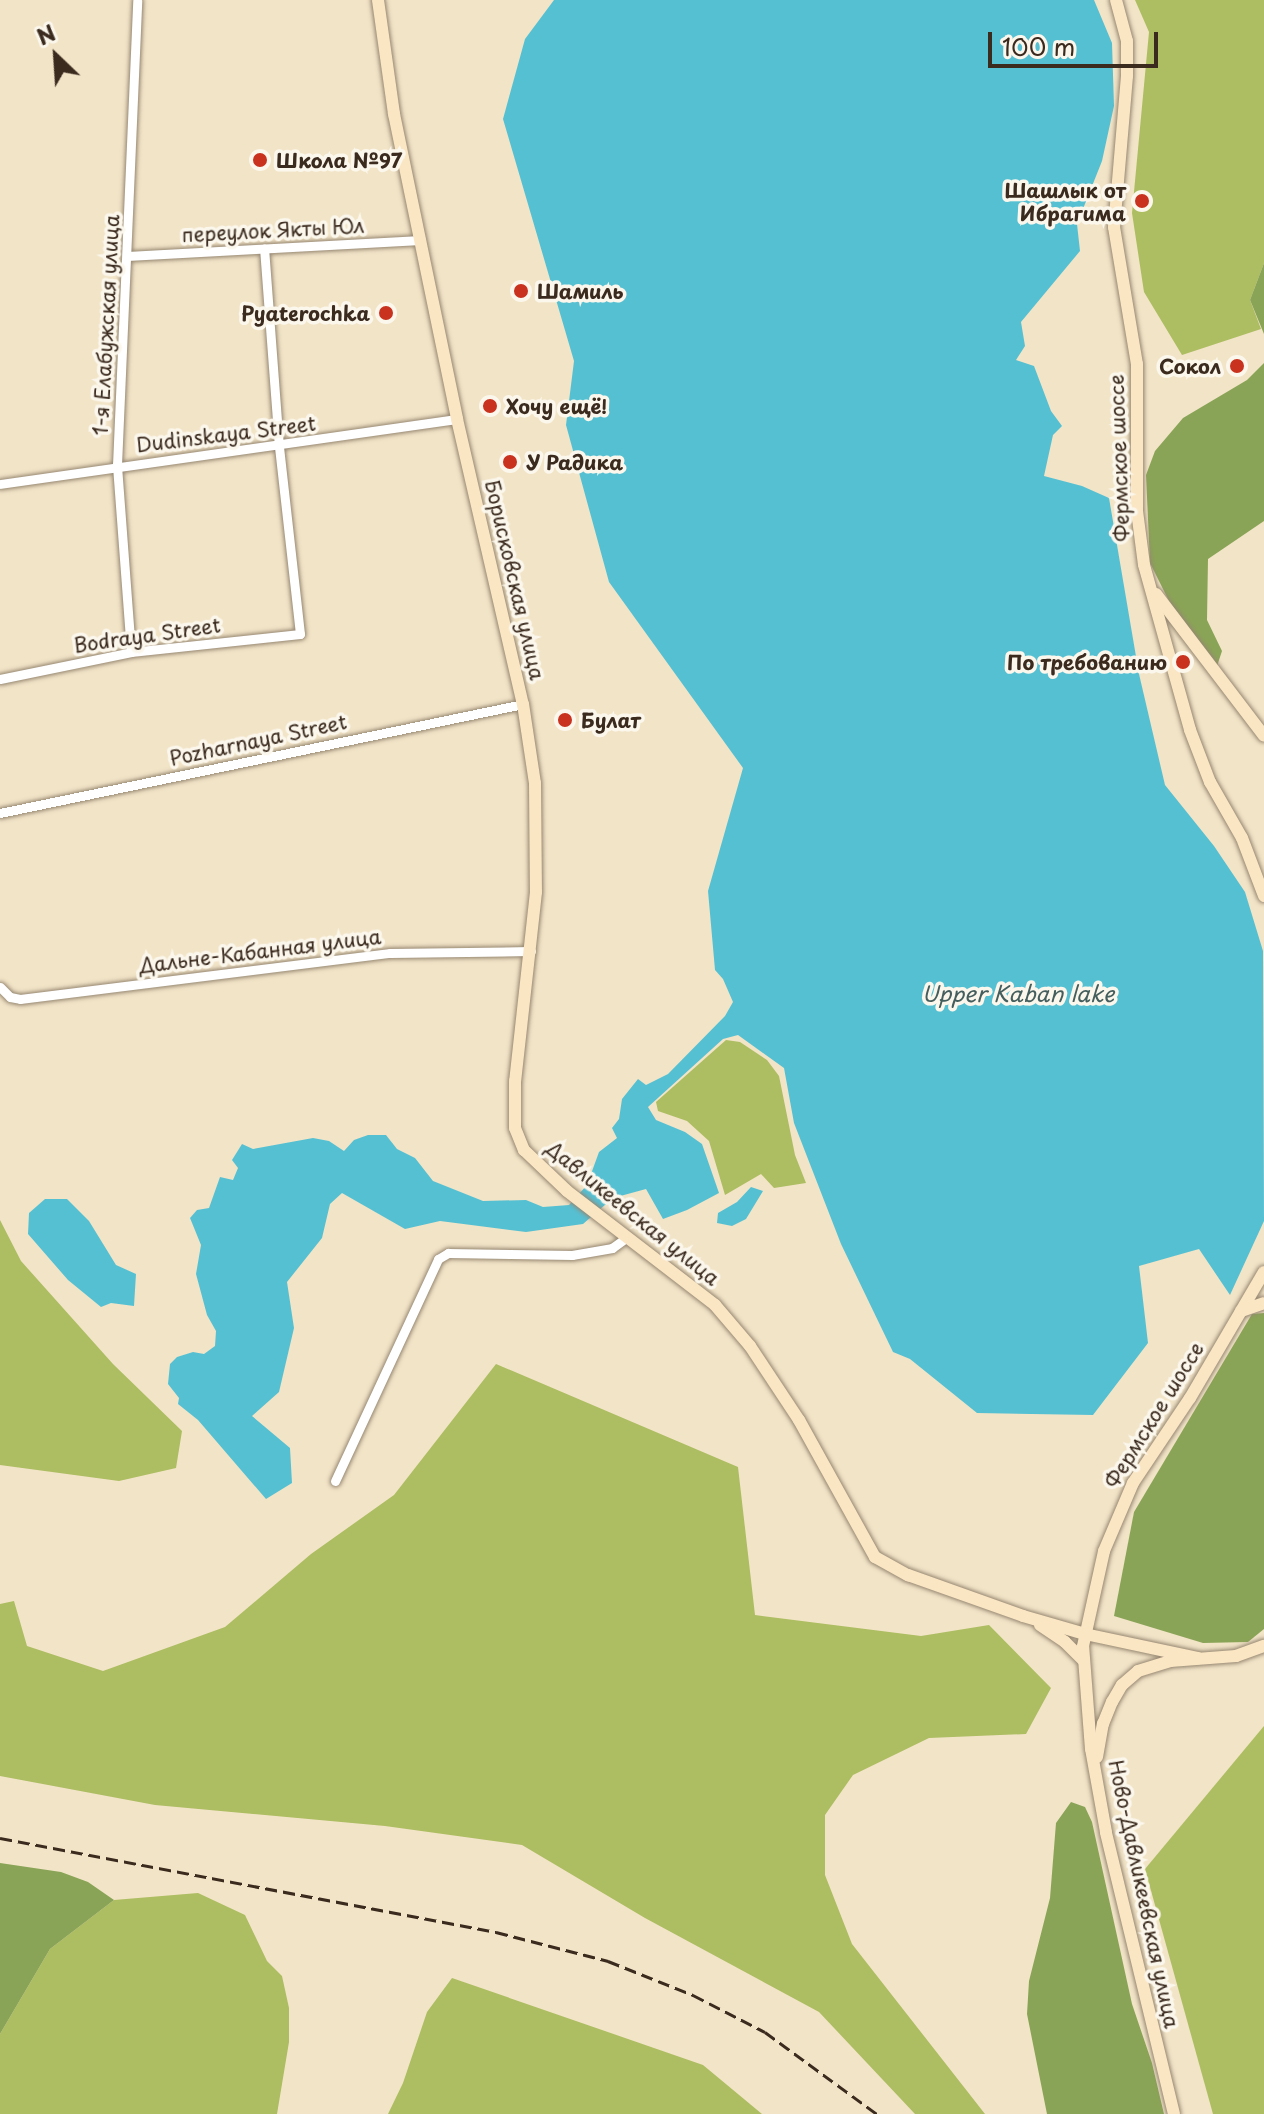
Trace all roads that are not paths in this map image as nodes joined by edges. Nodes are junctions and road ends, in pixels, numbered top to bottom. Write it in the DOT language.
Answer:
graph roads {
  1 [pos="137,0"];
  2 [pos="378,0"];
  3 [pos="1116,0"];
  4 [pos="421,240"];
  5 [pos="264,249"];
  6 [pos="127,256"];
  7 [pos="457,419"];
  8 [pos="279,447"];
  9 [pos="117,465"];
  10 [pos="0,484"];
  11 [pos="1144,565"];
  12 [pos="131,652"];
  13 [pos="0,679"];
  14 [pos="523,704"];
  15 [pos="1264,736"];
  16 [pos="0,813"];
  17 [pos="1264,896"];
  18 [pos="531,951"];
  19 [pos="0,987"];
  20 [pos="515,1128"];
  21 [pos="627,1237"];
  22 [pos="1264,1272"];
  23 [pos="1264,1303"];
  24 [pos="1241,1311"];
  25 [pos="335,1481"];
  26 [pos="1023,1616"];
  27 [pos="1085,1634"];
  28 [pos="1264,1646"];
  29 [pos="1198,1658"];
  30 [pos="1084,1661"];
  31 [pos="1095,1768"];
  32 [pos="1174,2114"];
  1 -- 6 [label="street, 1-я Елабужская улица"];
  2 -- 4 [label="street, Борисковская улица"];
  3 -- 11 [label="street, Фермское шоссе"];
  4 -- 5 [label="street, переулок Якты Юл"];
  4 -- 7 [label="street, Борисковская улица"];
  5 -- 6 [label="street, переулок Якты Юл"];
  5 -- 8 [label="street"];
  6 -- 9 [label="street, 1-я Елабужская улица"];
  7 -- 8 [label="street, Dudinskaya Street"];
  7 -- 14 [label="street, Борисковская улица"];
  8 -- 9 [label="street, Dudinskaya Street"];
  8 -- 12 [label="street, Bodraya Street"];
  9 -- 10 [label="street, Dudinskaya Street"];
  9 -- 12 [label="street, 1-я Елабужская улица"];
  11 -- 15 [label="street"];
  11 -- 17 [label="street, Фермское шоссе"];
  12 -- 13 [label="street, Bodraya Street"];
  14 -- 16 [label="street, Pozharnaya Street"];
  14 -- 18 [label="street, Борисковская улица"];
  18 -- 19 [label="street, Дальне-Кабанная улица"];
  18 -- 20 [label="street, Борисковская улица"];
  20 -- 21 [label="street, Давликеевская улица"];
  21 -- 25 [label="street"];
  21 -- 26 [label="street, Давликеевская улица"];
  22 -- 24 [label="street, Фермское шоссе"];
  23 -- 24 [label="street"];
  24 -- 27 [label="street, Фермское шоссе"];
  26 -- 27 [label="street"];
  26 -- 30 [label="street"];
  27 -- 29 [label="street"];
  27 -- 30 [label="street, Фермское шоссе"];
  28 -- 29 [label="street"];
  29 -- 31 [label="street"];
  30 -- 31 [label="street, Ново-Давликеевская улица"];
  31 -- 32 [label="street, Ново-Давликеевская улица"];
}
